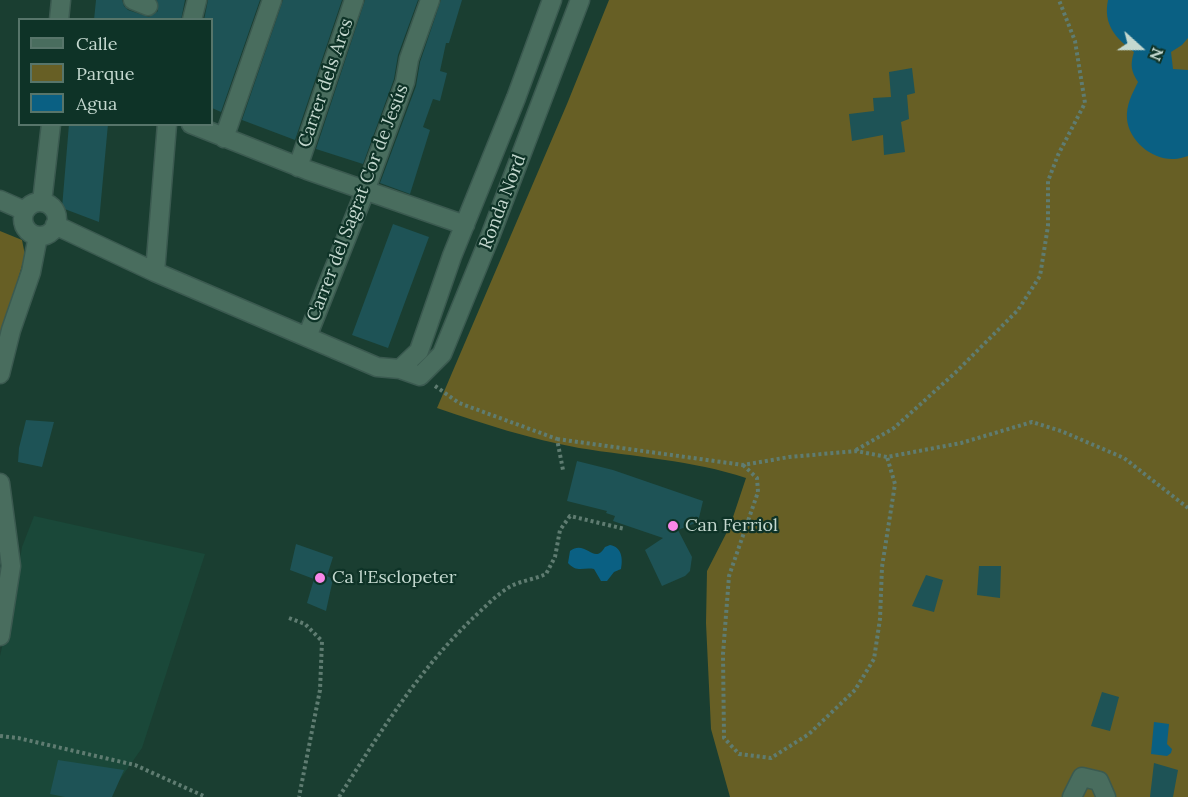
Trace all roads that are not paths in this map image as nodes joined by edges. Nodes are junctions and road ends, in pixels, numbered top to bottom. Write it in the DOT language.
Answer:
graph roads {
  1 [pos="197,0"];
  2 [pos="272,0"];
  3 [pos="354,0"];
  4 [pos="430,0"];
  5 [pos="552,0"];
  6 [pos="580,0"];
  7 [pos="192,18"];
  8 [pos="51,126"];
  9 [pos="167,126"];
  10 [pos="196,126"];
  11 [pos="224,138"];
  12 [pos="298,166"];
  13 [pos="365,191"];
  14 [pos="0,200"];
  15 [pos="42,202"];
  16 [pos="25,211"];
  17 [pos="56,225"];
  18 [pos="465,225"];
  19 [pos="38,236"];
  20 [pos="155,272"];
  21 [pos="307,337"];
  22 [pos="400,369"];
  23 [pos="0,374"];
  24 [pos="0,483"];
  25 [pos="0,636"];
  26 [pos="1072,797"];
  27 [pos="1106,797"];
  1 -- 7 [label="street"];
  2 -- 11 [label="street"];
  3 -- 12 [label="street, Carrer dels Arcs"];
  4 -- 13 [label="street, Carrer del Sagrat Cor de Jesús"];
  5 -- 18 [label="street, Ronda Nord"];
  6 -- 22 [label="street, Ronda Nord"];
  8 -- 15 [label="street"];
  9 -- 20 [label="street"];
  10 -- 11 [label="street"];
  11 -- 12 [label="street"];
  12 -- 13 [label="street"];
  13 -- 18 [label="street"];
  13 -- 21 [label="street, Carrer del Sagrat Cor de Jesús"];
  14 -- 16 [label="street"];
  15 -- 16 [label="street"];
  15 -- 17 [label="street"];
  16 -- 19 [label="street"];
  17 -- 19 [label="street"];
  17 -- 20 [label="street"];
  18 -- 22 [label="street, Ronda Nord"];
  19 -- 23 [label="street"];
  20 -- 21 [label="street"];
  21 -- 22 [label="street"];
  24 -- 25 [label="street"];
  26 -- 27 [label="street"];
}
